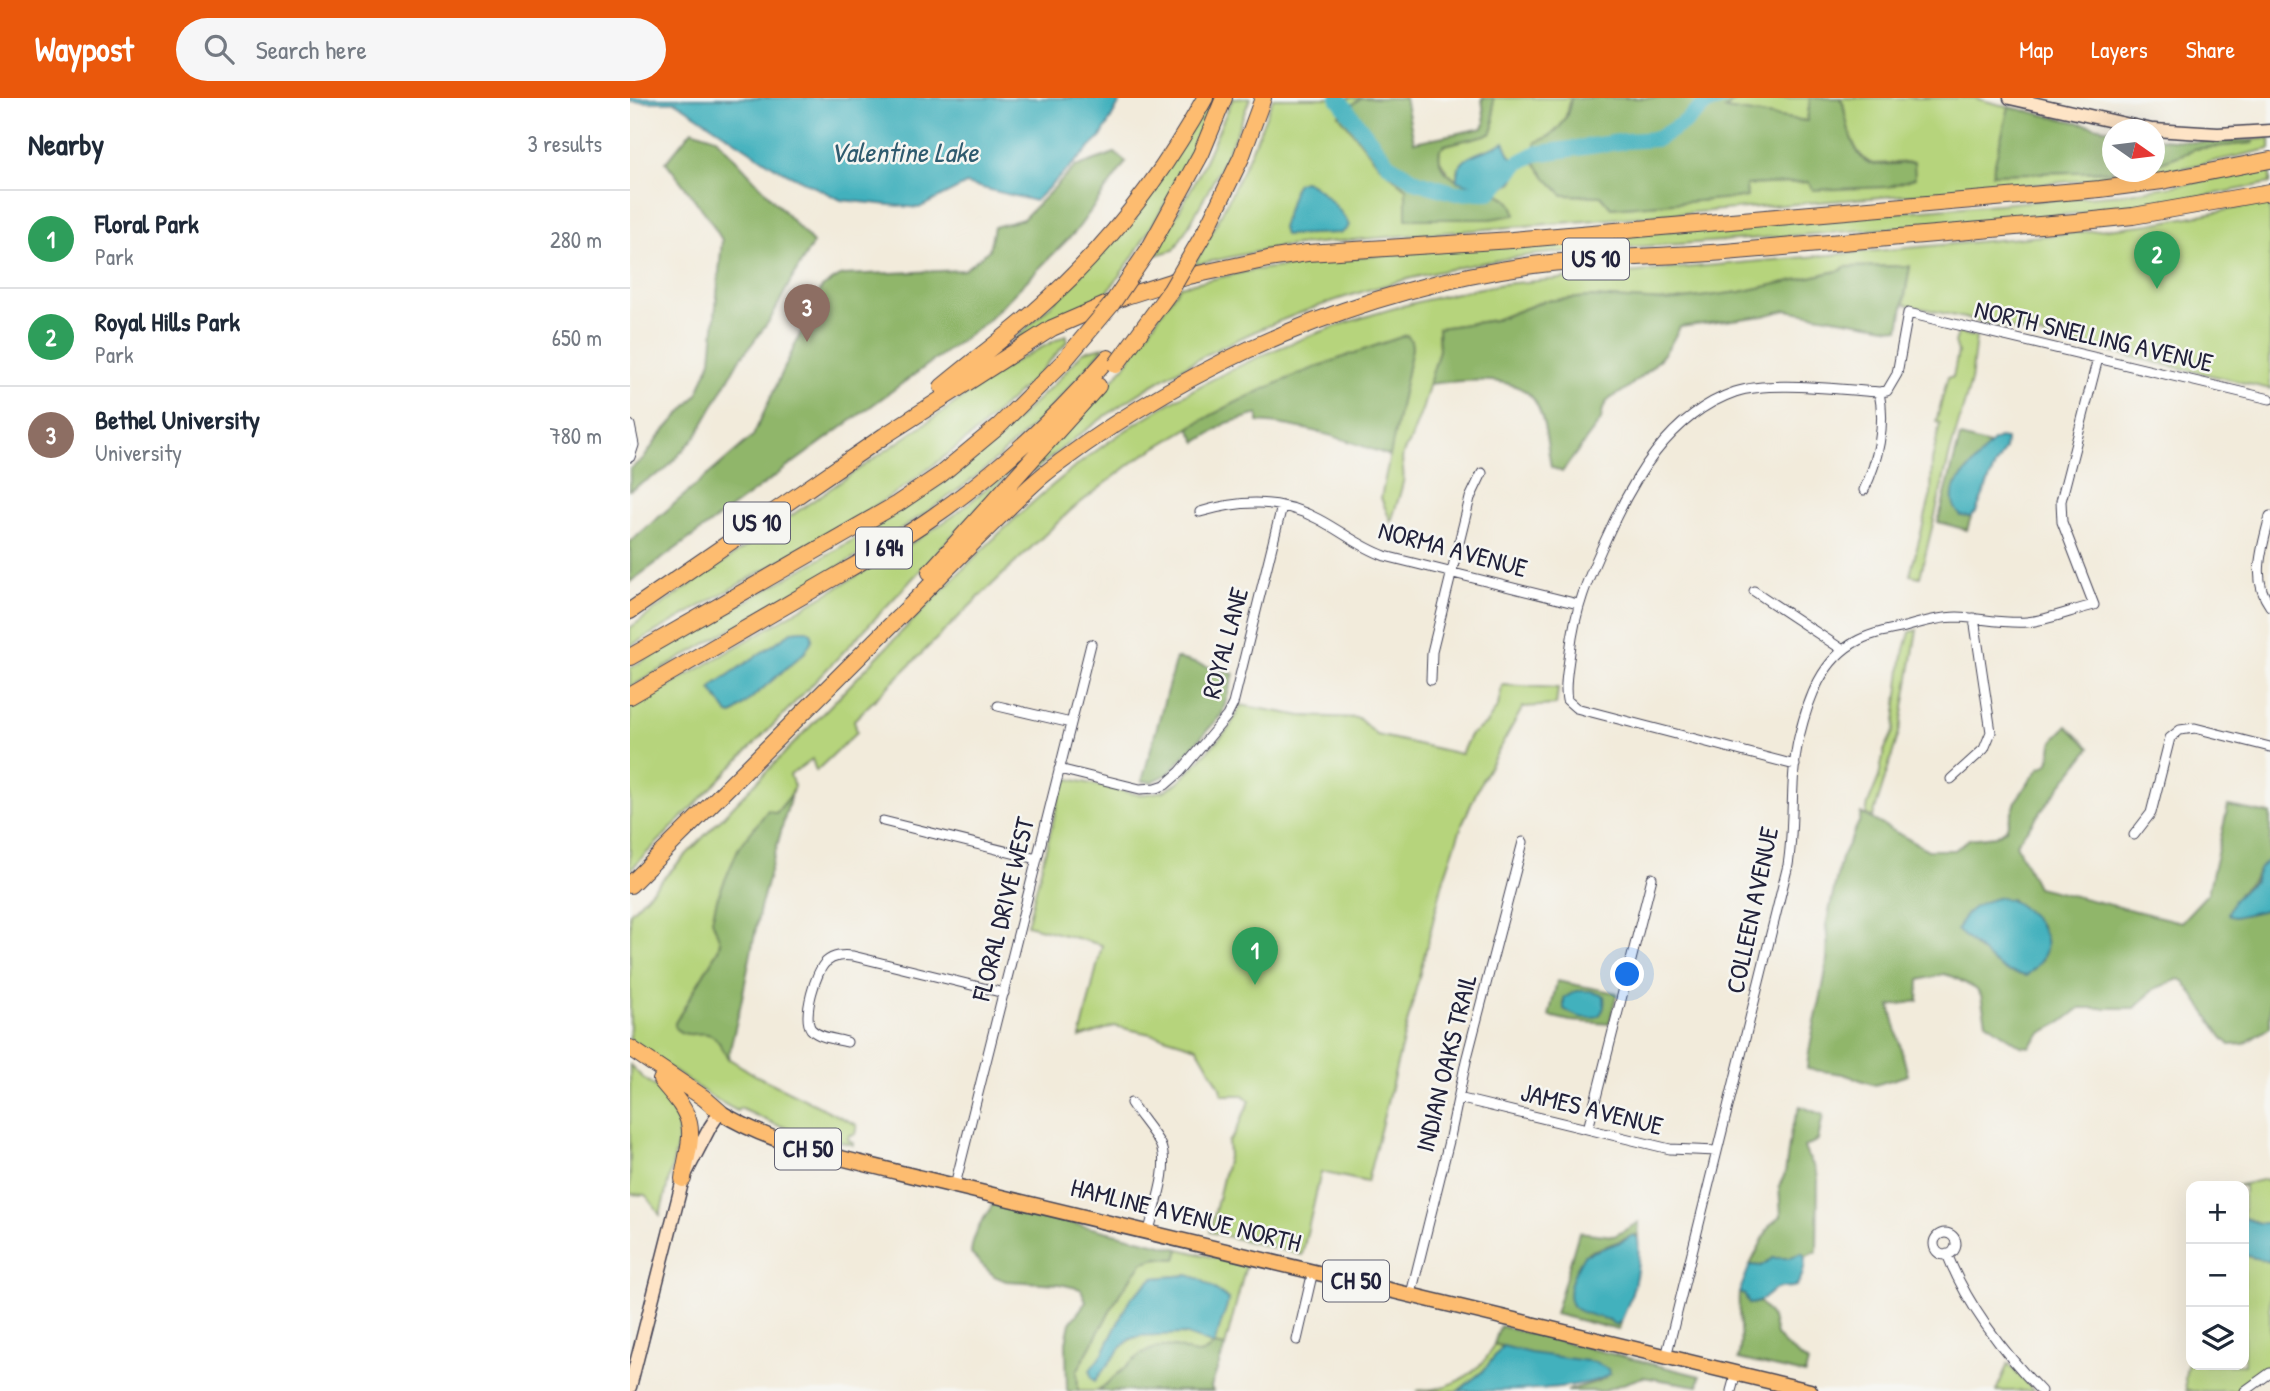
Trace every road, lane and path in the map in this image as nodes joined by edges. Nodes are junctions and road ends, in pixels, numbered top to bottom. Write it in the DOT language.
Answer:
graph roads {
  1 [pos="1205,98"];
  2 [pos="1224,98"];
  3 [pos="1260,98"];
  4 [pos="2010,98"];
  5 [pos="2104,119"];
  6 [pos="2165,131"];
  7 [pos="2270,131"];
  8 [pos="2270,159"];
  9 [pos="2270,192"];
  10 [pos="2098,358"];
  11 [pos="1112,362"];
  12 [pos="1879,393"];
  13 [pos="2270,399"];
  14 [pos="630,425"];
  15 [pos="884,436"];
  16 [pos="630,457"];
  17 [pos="1482,473"];
  18 [pos="1864,491"];
  19 [pos="1282,506"];
  20 [pos="1200,512"];
  21 [pos="2270,516"];
  22 [pos="1453,572"];
  23 [pos="1754,591"];
  24 [pos="1578,604"];
  25 [pos="2270,606"];
  26 [pos="630,611"];
  27 [pos="1974,618"];
  28 [pos="1091,644"];
  29 [pos="1843,650"];
  30 [pos="630,657"];
  31 [pos="1431,680"];
  32 [pos="630,696"];
  33 [pos="998,706"];
  34 [pos="795,722"];
  35 [pos="1071,723"];
  36 [pos="2270,747"];
  37 [pos="1795,765"];
  38 [pos="1059,769"];
  39 [pos="1951,779"];
  40 [pos="883,821"];
  41 [pos="2134,835"];
  42 [pos="1523,842"];
  43 [pos="1037,859"];
  44 [pos="1652,878"];
  45 [pos="630,887"];
  46 [pos="1004,993"];
  47 [pos="847,1042"];
  48 [pos="630,1048"];
  49 [pos="630,1060"];
  50 [pos="661,1080"];
  51 [pos="1458,1098"];
  52 [pos="1131,1103"];
  53 [pos="720,1112"];
  54 [pos="1588,1129"];
  55 [pos="1717,1151"];
  56 [pos="683,1179"];
  57 [pos="955,1185"];
  58 [pos="1149,1231"];
  59 [pos="1947,1254"];
  60 [pos="1313,1271"];
  61 [pos="1411,1294"];
  62 [pos="1297,1340"];
  63 [pos="1666,1357"];
  64 [pos="1736,1373"];
  65 [pos="2270,1373"];
  66 [pos="630,1387"];
  67 [pos="1731,1391"];
  68 [pos="1810,1391"];
  69 [pos="2041,1391"];
  70 [pos="2245,1391"];
  1 -- 15 [label="highway"];
  2 -- 30 [label="highway, I 694, bridge"];
  3 -- 11 [label="highway, bridge"];
  4 -- 5 [label="street"];
  6 -- 7 [label="street"];
  8 -- 15 [label="highway, US 10"];
  9 -- 34 [label="highway, US 10"];
  10 -- 12 [label="street, NORTH SNELLING AVENUE"];
  10 -- 13 [label="street, NORTH SNELLING AVENUE"];
  10 -- 27 [label="street, COLLEEN AVENUE"];
  11 -- 32 [label="highway, I 694"];
  11 -- 34 [label="highway"];
  12 -- 18 [label="street"];
  12 -- 24 [label="street"];
  14 -- 16 [label="street"];
  15 -- 26 [label="highway, US 10"];
  17 -- 22 [label="street"];
  19 -- 20 [label="street, NORMA AVENUE"];
  19 -- 22 [label="street, NORMA AVENUE"];
  19 -- 38 [label="street, ROYAL LANE"];
  21 -- 25 [label="street"];
  22 -- 24 [label="street, NORMA AVENUE"];
  22 -- 31 [label="street"];
  23 -- 29 [label="street"];
  24 -- 37 [label="street"];
  27 -- 29 [label="street, COLLEEN AVENUE"];
  27 -- 39 [label="street"];
  28 -- 35 [label="street, FLORAL DRIVE WEST"];
  29 -- 37 [label="street, COLLEEN AVENUE"];
  33 -- 35 [label="street"];
  34 -- 45 [label="highway, US 10"];
  35 -- 38 [label="street, FLORAL DRIVE WEST"];
  36 -- 41 [label="street"];
  37 -- 55 [label="street, COLLEEN AVENUE"];
  38 -- 43 [label="street, FLORAL DRIVE WEST"];
  40 -- 43 [label="street"];
  42 -- 51 [label="street, INDIAN OAKS TRAIL"];
  43 -- 46 [label="street, FLORAL DRIVE WEST"];
  44 -- 54 [label="street"];
  46 -- 47 [label="street"];
  46 -- 57 [label="street, FLORAL DRIVE WEST"];
  48 -- 53 [label="highway, HAMLINE AVENUE NORTH"];
  49 -- 50 [label="highway, HAMLINE AVENUE NORTH"];
  50 -- 53 [label="highway, HAMLINE AVENUE NORTH"];
  50 -- 56 [label="highway"];
  51 -- 54 [label="street, JAMES AVENUE"];
  51 -- 61 [label="street, INDIAN OAKS TRAIL"];
  52 -- 58 [label="street"];
  53 -- 56 [label="street"];
  53 -- 57 [label="main road, HAMLINE AVENUE NORTH / CH 50"];
  54 -- 55 [label="street, JAMES AVENUE"];
  55 -- 63 [label="street, COLLEEN AVENUE"];
  56 -- 66 [label="street"];
  57 -- 58 [label="main road, HAMLINE AVENUE NORTH / CH 50"];
  58 -- 60 [label="main road, HAMLINE AVENUE NORTH / CH 50"];
  59 -- 69 [label="street"];
  60 -- 61 [label="main road, HAMLINE AVENUE NORTH / CH 50"];
  60 -- 62 [label="street"];
  61 -- 63 [label="main road, HAMLINE AVENUE NORTH / CH 50"];
  63 -- 64 [label="main road, HAMLINE AVENUE NORTH / CH 50"];
  64 -- 67 [label="street"];
  64 -- 68 [label="main road, HAMLINE AVENUE NORTH / CH 50"];
  65 -- 70 [label="street"];
}
